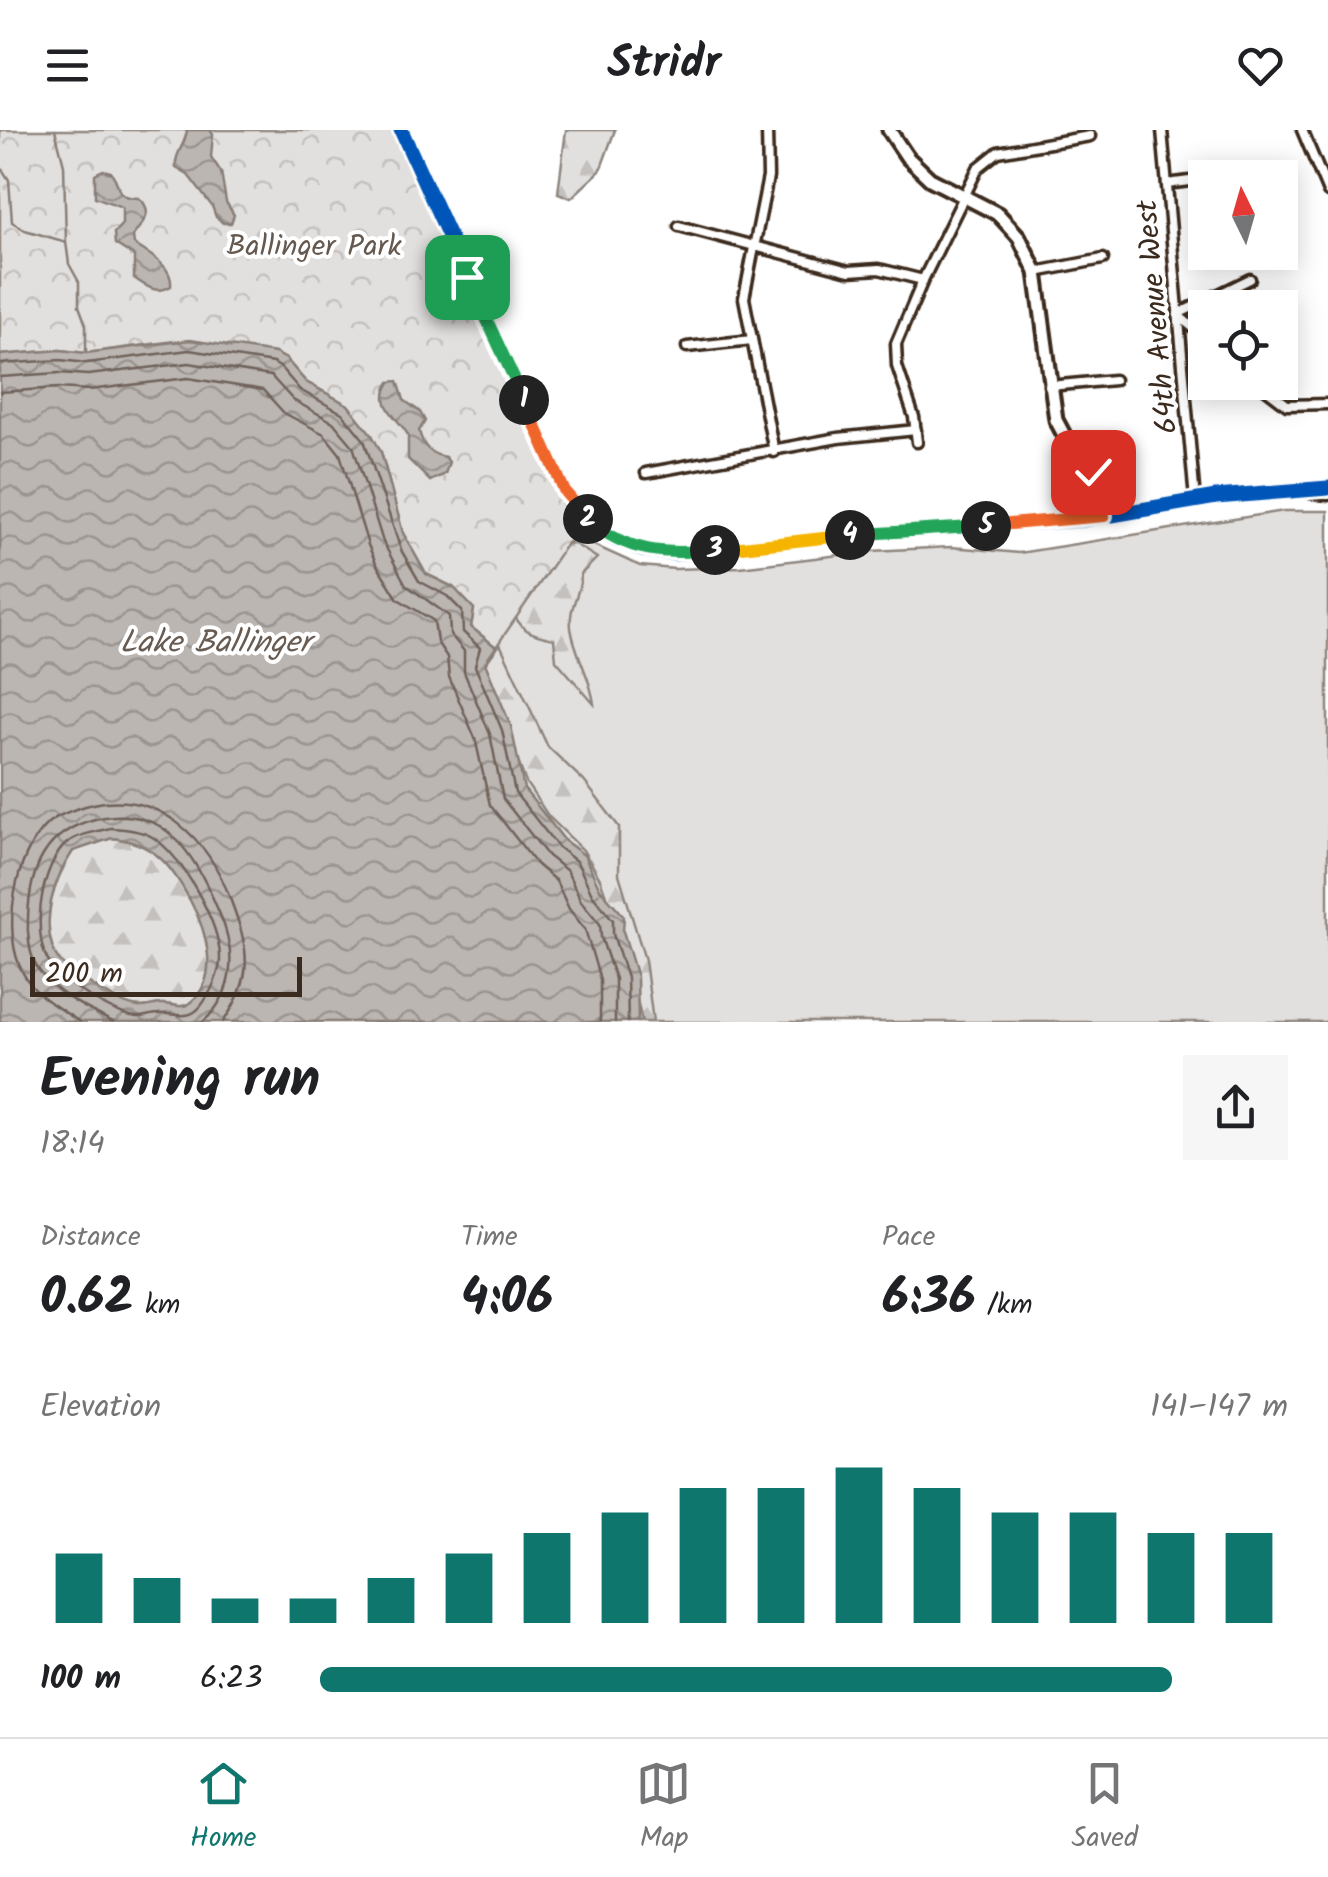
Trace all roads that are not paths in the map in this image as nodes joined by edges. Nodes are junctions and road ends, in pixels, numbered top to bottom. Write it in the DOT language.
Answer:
graph roads {
  1 [pos="401,130"];
  2 [pos="766,130"];
  3 [pos="889,130"];
  4 [pos="1162,130"];
  5 [pos="1302,130"];
  6 [pos="1090,136"];
  7 [pos="1188,181"];
  8 [pos="1167,184"];
  9 [pos="1328,192"];
  10 [pos="963,197"];
  11 [pos="679,226"];
  12 [pos="753,245"];
  13 [pos="1103,259"];
  14 [pos="1036,272"];
  15 [pos="1250,279"];
  16 [pos="922,280"];
  17 [pos="1178,314"];
  18 [pos="1188,323"];
  19 [pos="752,340"];
  20 [pos="687,347"];
  21 [pos="1114,380"];
  22 [pos="1048,386"];
  23 [pos="1280,400"];
  24 [pos="1328,404"];
  25 [pos="916,430"];
  26 [pos="917,442"];
  27 [pos="774,452"];
  28 [pos="646,473"];
  29 [pos="1310,490"];
  30 [pos="1328,490"];
  31 [pos="1195,500"];
  32 [pos="1104,516"];
  1 -- 32 [label="street"];
  2 -- 12 [label="street"];
  3 -- 10 [label="street"];
  4 -- 8 [label="street, 64th Avenue West"];
  5 -- 9 [label="street"];
  6 -- 10 [label="street"];
  7 -- 8 [label="street"];
  8 -- 17 [label="street, 64th Avenue West"];
  10 -- 14 [label="street"];
  10 -- 16 [label="street"];
  11 -- 12 [label="street"];
  12 -- 16 [label="street"];
  12 -- 19 [label="street"];
  13 -- 14 [label="street"];
  14 -- 22 [label="street"];
  15 -- 17 [label="street"];
  16 -- 25 [label="street"];
  17 -- 18 [label="street"];
  17 -- 31 [label="street, 64th Avenue West"];
  19 -- 20 [label="street"];
  19 -- 27 [label="street"];
  21 -- 22 [label="street"];
  22 -- 32 [label="street"];
  23 -- 24 [label="street"];
  25 -- 26 [label="street"];
  25 -- 27 [label="street"];
  27 -- 28 [label="street"];
  29 -- 30 [label="highway"];
  29 -- 31 [label="street"];
  31 -- 32 [label="street"];
}
